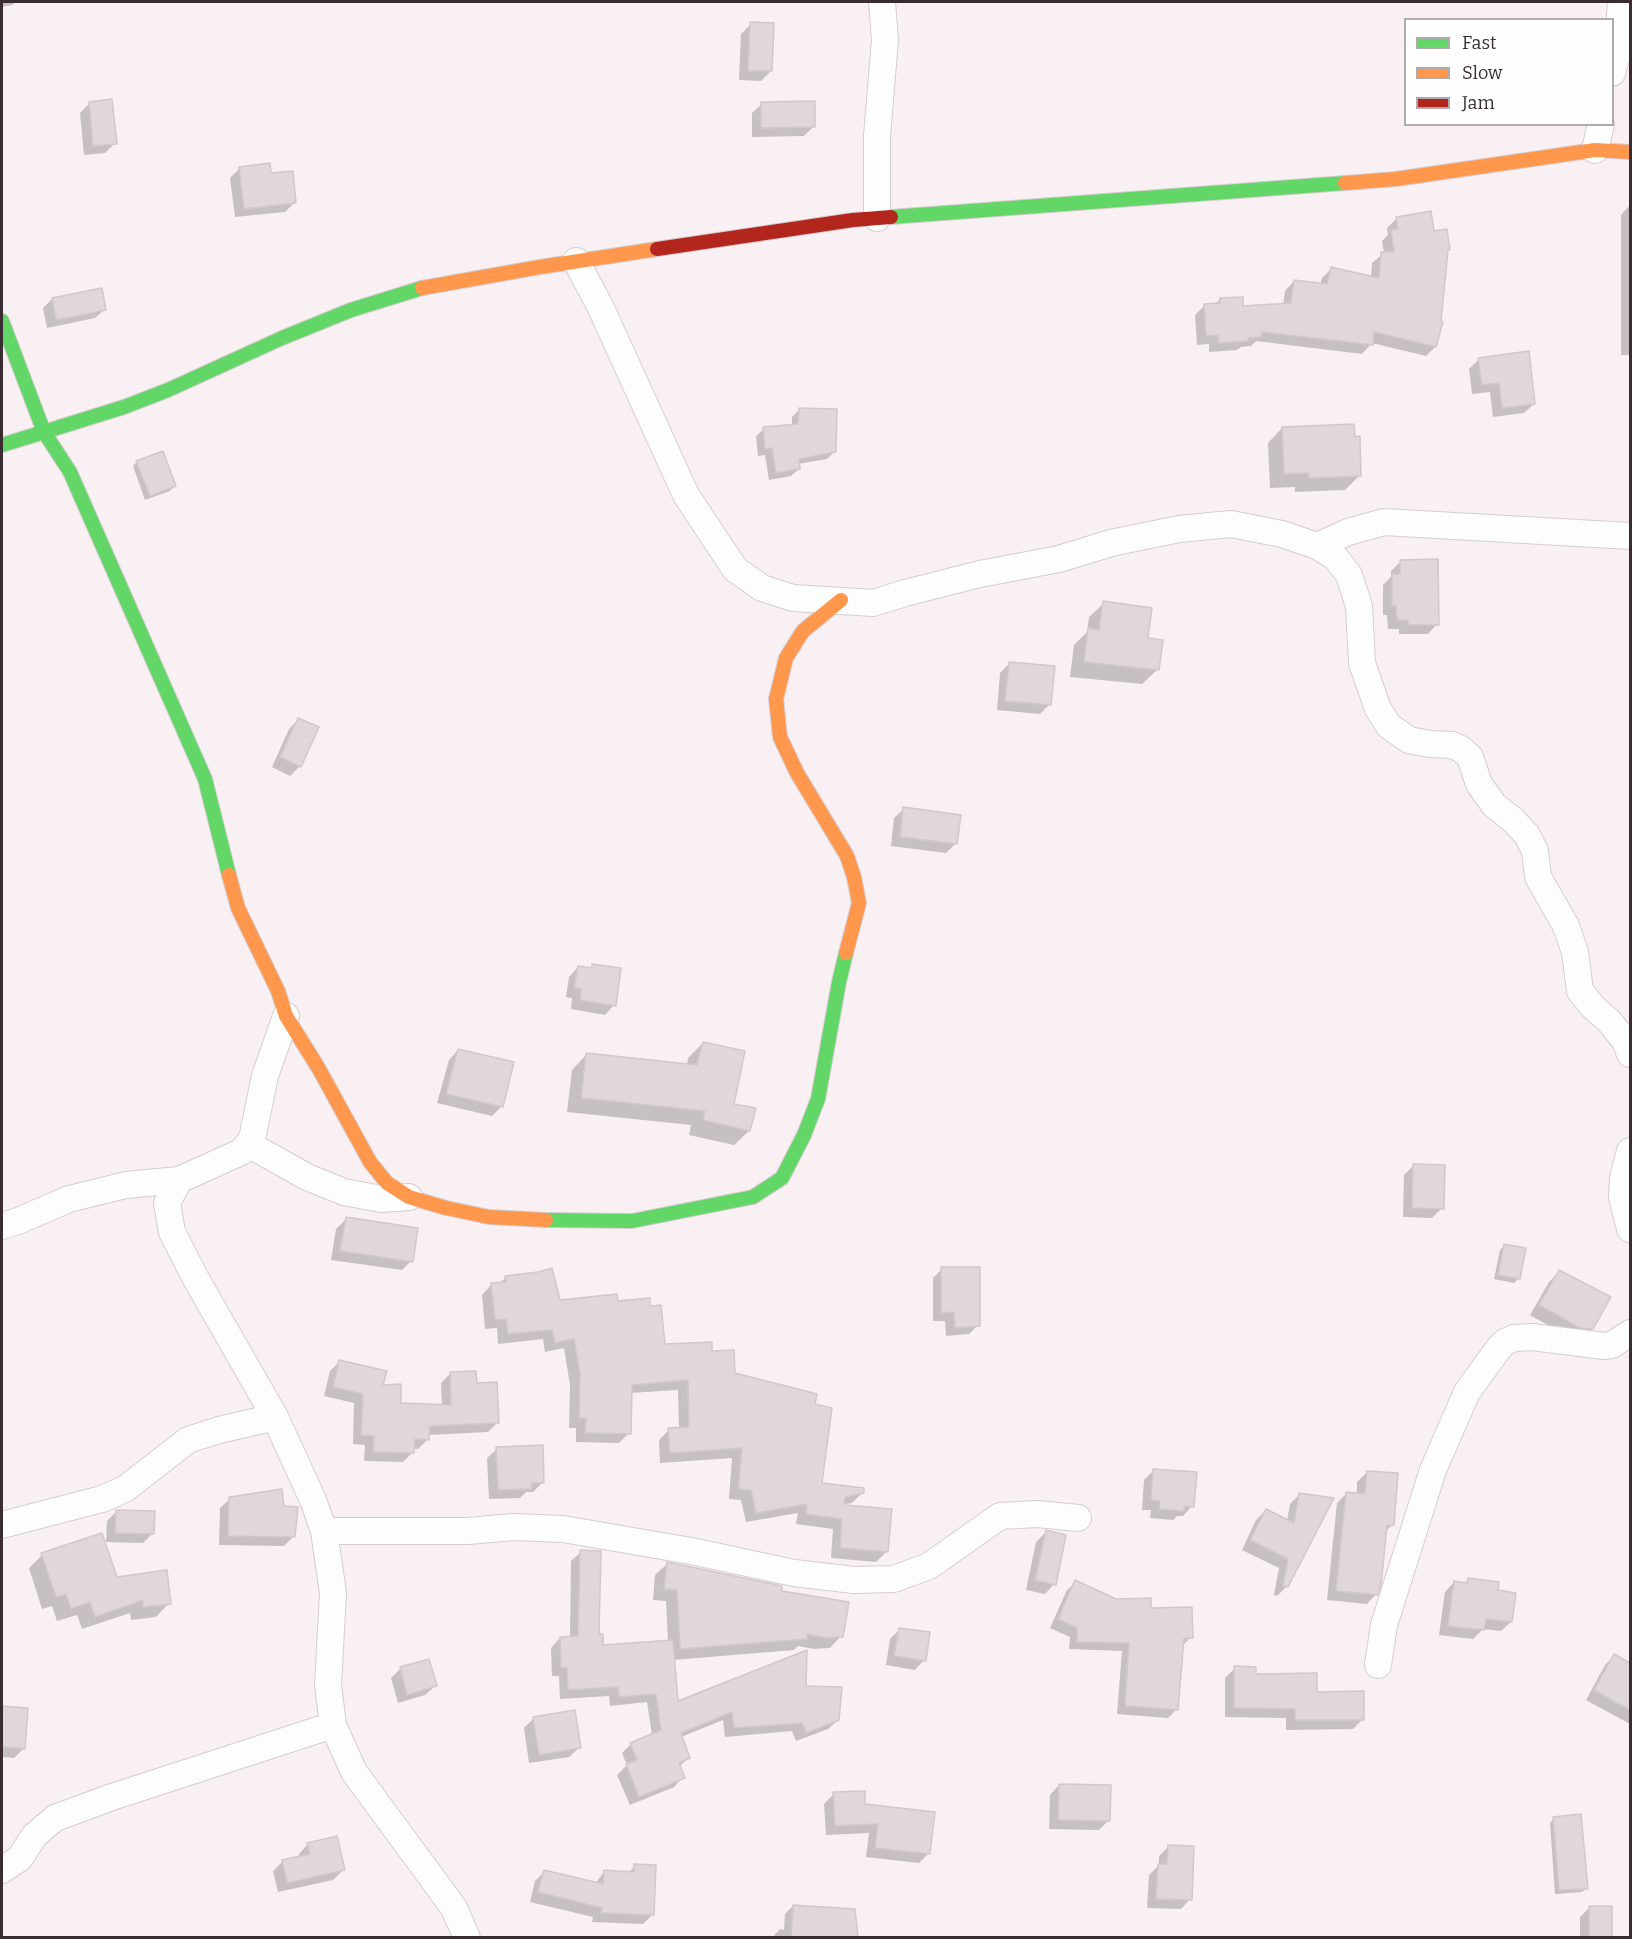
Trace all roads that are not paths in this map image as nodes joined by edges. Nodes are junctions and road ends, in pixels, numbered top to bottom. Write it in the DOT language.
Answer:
graph roads {
  1 [pos="882,2"];
  2 [pos="1621,2"];
  3 [pos="1614,65"];
  4 [pos="1601,126"];
  5 [pos="1595,150"];
  6 [pos="1630,152"];
  7 [pos="877,218"];
  8 [pos="576,261"];
  9 [pos="2,321"];
  10 [pos="44,432"];
  11 [pos="2,445"];
  12 [pos="1630,536"];
  13 [pos="1317,546"];
  14 [pos="841,600"];
  15 [pos="286,1016"];
  16 [pos="1630,1054"];
  17 [pos="248,1144"];
  18 [pos="1630,1151"];
  19 [pos="179,1180"];
  20 [pos="409,1197"];
  21 [pos="2,1226"];
  22 [pos="1630,1229"];
  23 [pos="1630,1333"];
  24 [pos="275,1417"];
  25 [pos="1078,1518"];
  26 [pos="2,1525"];
  27 [pos="324,1531"];
  28 [pos="1378,1665"];
  29 [pos="333,1725"];
  30 [pos="2,1870"];
  31 [pos="467,1938"];
  1 -- 7 [label="street"];
  2 -- 3 [label="street"];
  4 -- 5 [label="street"];
  5 -- 6 [label="street"];
  5 -- 7 [label="street"];
  7 -- 8 [label="street"];
  8 -- 10 [label="street"];
  8 -- 14 [label="street"];
  9 -- 10 [label="street"];
  10 -- 11 [label="street"];
  10 -- 15 [label="street"];
  12 -- 13 [label="street"];
  13 -- 14 [label="street"];
  13 -- 16 [label="street"];
  14 -- 20 [label="street"];
  15 -- 17 [label="street"];
  15 -- 20 [label="street"];
  17 -- 19 [label="street"];
  17 -- 20 [label="street"];
  18 -- 22 [label="street"];
  19 -- 21 [label="street"];
  19 -- 24 [label="street"];
  23 -- 28 [label="street"];
  24 -- 26 [label="street"];
  24 -- 27 [label="street"];
  25 -- 27 [label="street"];
  27 -- 29 [label="street"];
  29 -- 30 [label="street"];
  29 -- 31 [label="street"];
}
